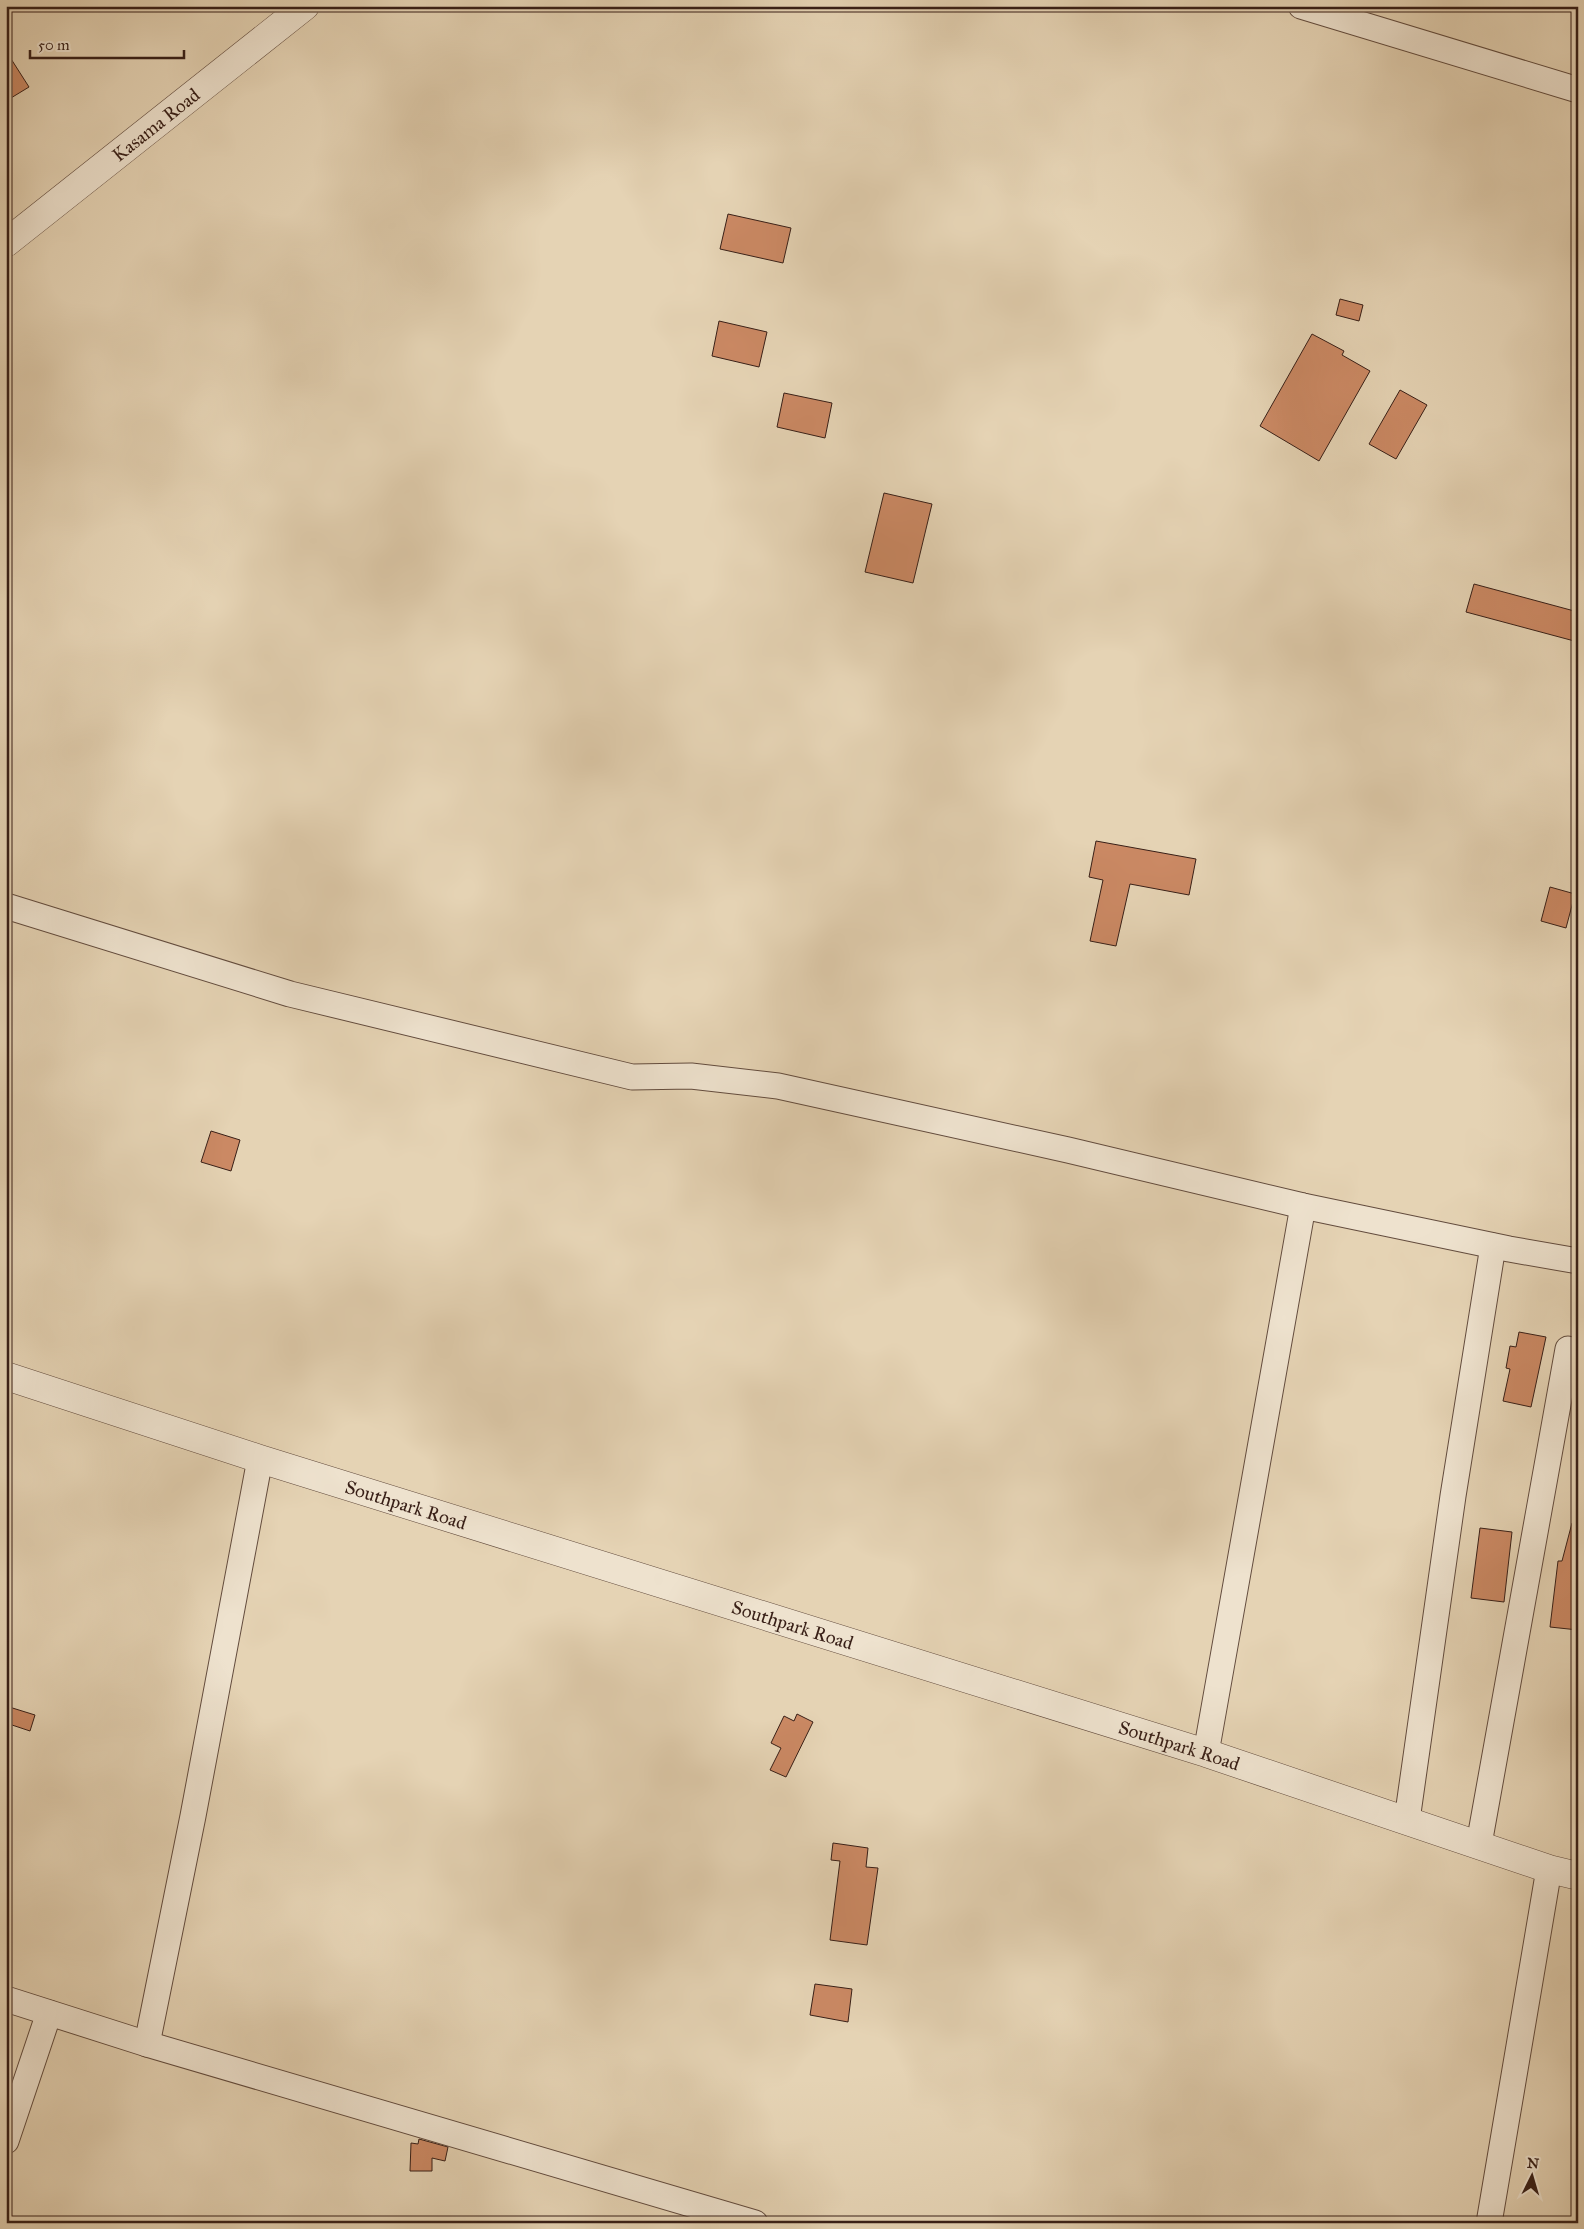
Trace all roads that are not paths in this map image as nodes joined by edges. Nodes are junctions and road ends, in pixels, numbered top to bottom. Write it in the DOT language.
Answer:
graph roads {
  1 [pos="305,6"];
  2 [pos="1301,6"];
  3 [pos="1578,90"];
  4 [pos="6,243"];
  5 [pos="6,906"];
  6 [pos="1303,1206"];
  7 [pos="1493,1246"];
  8 [pos="1578,1261"];
  9 [pos="1568,1348"];
  10 [pos="6,1376"];
  11 [pos="260,1459"];
  12 [pos="1206,1753"];
  13 [pos="1406,1820"];
  14 [pos="1479,1844"];
  15 [pos="1549,1869"];
  16 [pos="1578,1876"];
  17 [pos="6,1999"];
  18 [pos="48,2013"];
  19 [pos="147,2044"];
  20 [pos="6,2141"];
  21 [pos="755,2223"];
  22 [pos="1489,2223"];
  1 -- 4 [label="street, Kasama Road"];
  2 -- 3 [label="street"];
  5 -- 6 [label="street"];
  6 -- 7 [label="street"];
  6 -- 12 [label="street"];
  7 -- 8 [label="street"];
  7 -- 13 [label="street"];
  9 -- 14 [label="street"];
  10 -- 11 [label="street, Southpark Road"];
  11 -- 12 [label="street, Southpark Road"];
  11 -- 19 [label="street"];
  12 -- 13 [label="street, Southpark Road"];
  13 -- 14 [label="street, Southpark Road"];
  14 -- 15 [label="street, Southpark Road"];
  15 -- 16 [label="street, Southpark Road"];
  15 -- 22 [label="street"];
  17 -- 18 [label="street"];
  18 -- 19 [label="street"];
  18 -- 20 [label="street"];
  19 -- 21 [label="street"];
}
